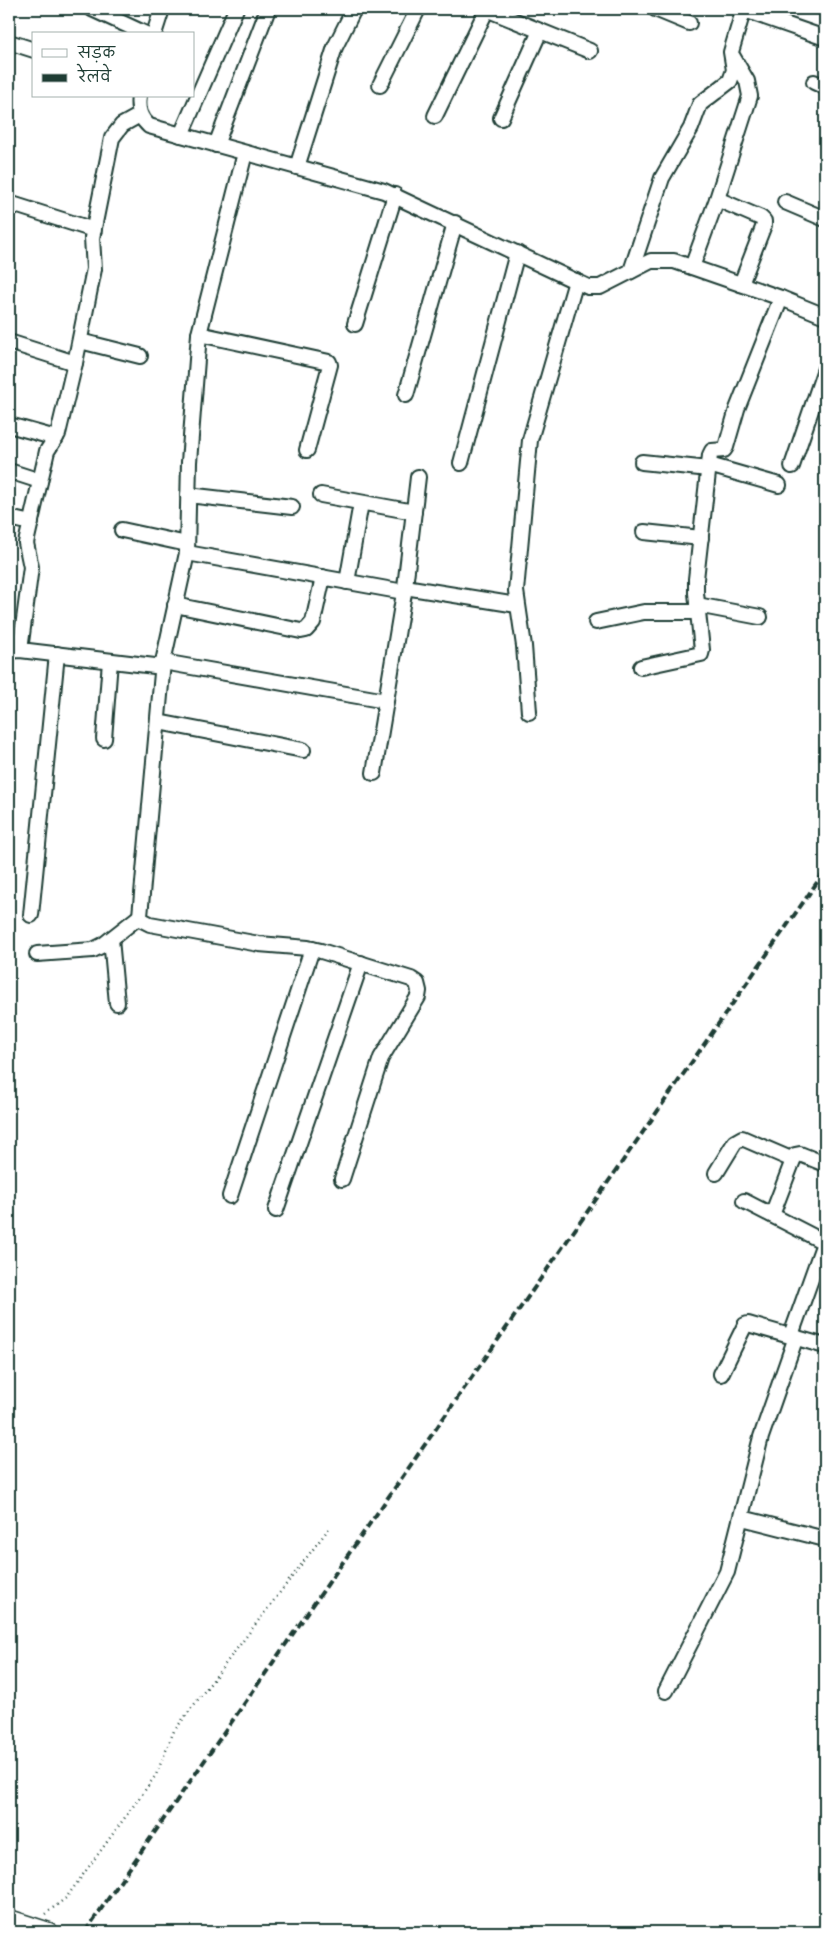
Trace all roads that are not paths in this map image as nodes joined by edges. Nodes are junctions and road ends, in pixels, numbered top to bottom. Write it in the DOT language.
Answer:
graph roads {
  1 [pos="92,9"];
  2 [pos="162,9"];
  3 [pos="236,9"];
  4 [pos="268,9"];
  5 [pos="354,9"];
  6 [pos="418,9"];
  7 [pos="487,9"];
  8 [pos="655,9"];
  9 [pos="520,15"];
  10 [pos="689,23"];
  11 [pos="540,31"];
  12 [pos="142,32"];
  13 [pos="155,32"];
  14 [pos="825,38"];
  15 [pos="9,42"];
  16 [pos="32,49"];
  17 [pos="590,51"];
  18 [pos="732,54"];
  19 [pos="380,85"];
  20 [pos="139,98"];
  21 [pos="140,115"];
  22 [pos="435,116"];
  23 [pos="501,118"];
  24 [pos="180,135"];
  25 [pos="216,145"];
  26 [pos="245,153"];
  27 [pos="297,167"];
  28 [pos="395,195"];
  29 [pos="717,199"];
  30 [pos="785,202"];
  31 [pos="9,203"];
  32 [pos="825,219"];
  33 [pos="455,223"];
  34 [pos="94,230"];
  35 [pos="517,253"];
  36 [pos="692,266"];
  37 [pos="631,271"];
  38 [pos="576,282"];
  39 [pos="741,284"];
  40 [pos="782,298"];
  41 [pos="825,316"];
  42 [pos="355,324"];
  43 [pos="199,334"];
  44 [pos="80,341"];
  45 [pos="9,342"];
  46 [pos="140,356"];
  47 [pos="75,363"];
  48 [pos="825,370"];
  49 [pos="406,395"];
  50 [pos="9,424"];
  51 [pos="56,438"];
  52 [pos="308,450"];
  53 [pos="642,462"];
  54 [pos="462,464"];
  55 [pos="792,466"];
  56 [pos="709,467"];
  57 [pos="9,471"];
  58 [pos="418,477"];
  59 [pos="40,480"];
  60 [pos="779,485"];
  61 [pos="188,495"];
  62 [pos="321,495"];
  63 [pos="361,503"];
  64 [pos="292,507"];
  65 [pos="414,512"];
  66 [pos="9,518"];
  67 [pos="31,522"];
  68 [pos="122,530"];
  69 [pos="644,532"];
  70 [pos="701,538"];
  71 [pos="187,548"];
  72 [pos="323,577"];
  73 [pos="347,582"];
  74 [pos="404,590"];
  75 [pos="175,605"];
  76 [pos="517,605"];
  77 [pos="697,608"];
  78 [pos="760,618"];
  79 [pos="596,622"];
  80 [pos="15,651"];
  81 [pos="57,654"];
  82 [pos="110,661"];
  83 [pos="163,664"];
  84 [pos="641,667"];
  85 [pos="386,701"];
  86 [pos="529,712"];
  87 [pos="158,722"];
  88 [pos="104,739"];
  89 [pos="304,750"];
  90 [pos="374,773"];
  91 [pos="32,916"];
  92 [pos="140,916"];
  93 [pos="111,938"];
  94 [pos="312,949"];
  95 [pos="37,954"];
  96 [pos="361,963"];
  97 [pos="116,1003"];
  98 [pos="793,1160"];
  99 [pos="825,1164"];
  100 [pos="716,1173"];
  101 [pos="342,1179"];
  102 [pos="230,1196"];
  103 [pos="744,1201"];
  104 [pos="276,1210"];
  105 [pos="772,1215"];
  106 [pos="825,1241"];
  107 [pos="793,1336"];
  108 [pos="825,1346"];
  109 [pos="721,1374"];
  110 [pos="742,1518"];
  111 [pos="825,1539"];
  112 [pos="666,1691"];
  113 [pos="9,1919"];
  114 [pos="48,1932"];
  1 -- 12 [label="street"];
  2 -- 13 [label="street"];
  3 -- 24 [label="street"];
  4 -- 25 [label="street"];
  5 -- 27 [label="street"];
  6 -- 19 [label="street"];
  7 -- 9 [label="street"];
  7 -- 22 [label="street"];
  8 -- 10 [label="street"];
  9 -- 11 [label="street"];
  11 -- 17 [label="street"];
  11 -- 23 [label="street"];
  14 -- 18 [label="street"];
  15 -- 16 [label="street"];
  18 -- 29 [label="street"];
  18 -- 37 [label="street"];
  20 -- 21 [label="street"];
  21 -- 24 [label="street"];
  21 -- 34 [label="street"];
  24 -- 25 [label="street"];
  25 -- 26 [label="street"];
  26 -- 27 [label="street"];
  26 -- 43 [label="street"];
  27 -- 28 [label="street"];
  28 -- 33 [label="street"];
  28 -- 42 [label="street"];
  29 -- 36 [label="street"];
  29 -- 39 [label="street"];
  30 -- 32 [label="street"];
  31 -- 34 [label="street"];
  33 -- 35 [label="street"];
  33 -- 49 [label="street"];
  34 -- 44 [label="street"];
  35 -- 38 [label="street"];
  35 -- 54 [label="street"];
  36 -- 37 [label="street"];
  36 -- 39 [label="street"];
  37 -- 38 [label="street"];
  38 -- 76 [label="street"];
  39 -- 40 [label="street"];
  40 -- 41 [label="street"];
  40 -- 56 [label="street"];
  43 -- 52 [label="street"];
  43 -- 61 [label="street"];
  44 -- 46 [label="street"];
  44 -- 47 [label="street"];
  45 -- 47 [label="street"];
  47 -- 51 [label="street"];
  48 -- 55 [label="street"];
  50 -- 51 [label="street"];
  51 -- 59 [label="street"];
  53 -- 56 [label="street"];
  56 -- 60 [label="street"];
  56 -- 70 [label="street"];
  57 -- 59 [label="street"];
  58 -- 65 [label="street"];
  59 -- 67 [label="street"];
  61 -- 64 [label="street"];
  61 -- 71 [label="street"];
  62 -- 63 [label="street"];
  63 -- 65 [label="street"];
  63 -- 73 [label="street"];
  65 -- 74 [label="street"];
  66 -- 67 [label="street"];
  67 -- 80 [label="street"];
  68 -- 71 [label="street"];
  69 -- 70 [label="street"];
  70 -- 77 [label="street"];
  71 -- 72 [label="street"];
  71 -- 75 [label="street"];
  72 -- 73 [label="street"];
  72 -- 75 [label="street"];
  73 -- 74 [label="street"];
  74 -- 76 [label="street"];
  74 -- 85 [label="street"];
  75 -- 83 [label="street"];
  76 -- 86 [label="street"];
  77 -- 78 [label="street"];
  77 -- 79 [label="street"];
  77 -- 84 [label="street"];
  80 -- 81 [label="street"];
  81 -- 82 [label="street"];
  81 -- 91 [label="street"];
  82 -- 83 [label="street"];
  82 -- 88 [label="street"];
  83 -- 85 [label="street"];
  83 -- 87 [label="street"];
  85 -- 90 [label="street"];
  87 -- 89 [label="street"];
  87 -- 92 [label="street"];
  92 -- 93 [label="street"];
  92 -- 94 [label="street"];
  93 -- 95 [label="street"];
  93 -- 97 [label="street"];
  94 -- 96 [label="street"];
  94 -- 102 [label="street"];
  96 -- 101 [label="street"];
  96 -- 104 [label="street"];
  98 -- 99 [label="street"];
  98 -- 100 [label="street"];
  98 -- 105 [label="street"];
  103 -- 105 [label="street"];
  105 -- 106 [label="street"];
  106 -- 107 [label="street"];
  107 -- 108 [label="street"];
  107 -- 109 [label="street"];
  107 -- 110 [label="street"];
  110 -- 111 [label="street"];
  110 -- 112 [label="street"];
  113 -- 114 [label="main road"];
}
